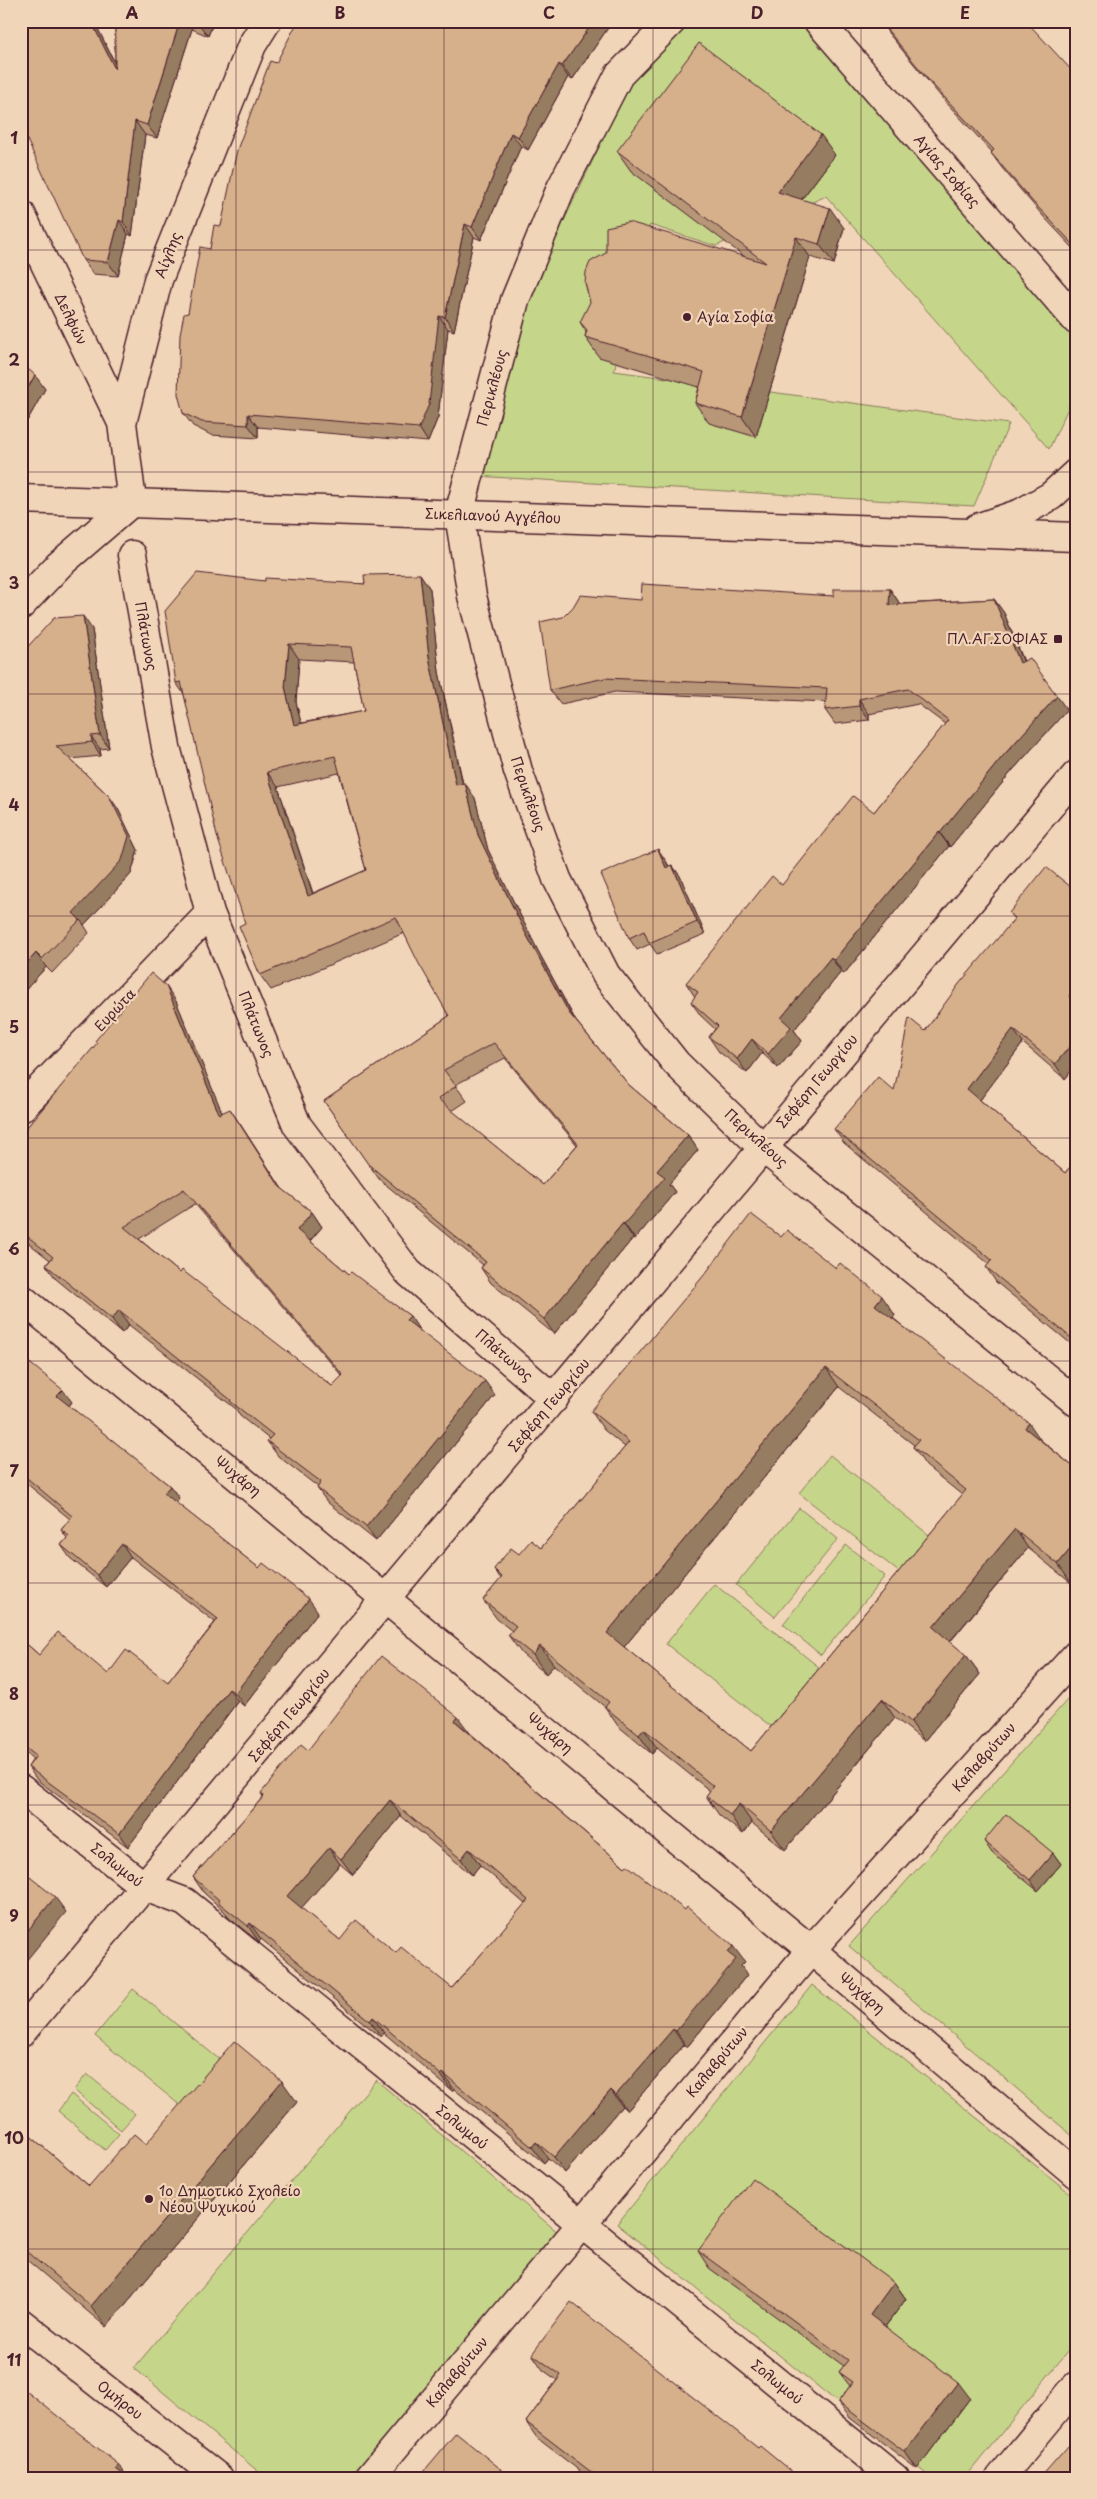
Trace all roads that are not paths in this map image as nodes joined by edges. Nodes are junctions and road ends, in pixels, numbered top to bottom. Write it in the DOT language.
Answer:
graph roads {
  1 [pos="267,21"];
  2 [pos="672,21"];
  3 [pos="818,21"];
  4 [pos="21,214"];
  5 [pos="1076,320"];
  6 [pos="122,424"];
  7 [pos="1076,473"];
  8 [pos="21,499"];
  9 [pos="132,502"];
  10 [pos="458,514"];
  11 [pos="964,533"];
  12 [pos="1076,537"];
  13 [pos="132,555"];
  14 [pos="21,605"];
  15 [pos="1076,775"];
  16 [pos="210,913"];
  17 [pos="21,1108"];
  18 [pos="762,1147"];
  19 [pos="21,1298"];
  20 [pos="554,1399"];
  21 [pos="1076,1402"];
  22 [pos="388,1598"];
  23 [pos="1076,1655"];
  24 [pos="21,1789"];
  25 [pos="145,1886"];
  26 [pos="811,1950"];
  27 [pos="21,2034"];
  28 [pos="1076,2174"];
  29 [pos="582,2223"];
  30 [pos="21,2323"];
  31 [pos="1076,2386"];
  32 [pos="219,2478"];
  33 [pos="369,2478"];
  34 [pos="895,2478"];
  35 [pos="1000,2478"];
  1 -- 6 [label="street, Αίγλης"];
  2 -- 10 [label="street, Περικλέους"];
  3 -- 5 [label="street, Αγίας Σοφίας"];
  4 -- 6 [label="street, Δελφών"];
  6 -- 9 [label="street, Αίγλης"];
  7 -- 11 [label="street, Σικελιανού Αγγέλου"];
  8 -- 9 [label="street, Σικελιανού Αγγέλου"];
  9 -- 10 [label="street, Σικελιανού Αγγέλου"];
  9 -- 14 [label="street"];
  10 -- 11 [label="street, Σικελιανού Αγγέλου"];
  10 -- 18 [label="street, Περικλέους"];
  11 -- 12 [label="street, Σικελιανού Αγγέλου"];
  13 -- 16 [label="street, Πλάτωνος"];
  15 -- 18 [label="street, Σεφέρη Γεωργίου"];
  16 -- 17 [label="street, Ευρώτα"];
  16 -- 20 [label="street, Πλάτωνος"];
  18 -- 20 [label="street, Σεφέρη Γεωργίου"];
  18 -- 21 [label="street, Περικλέους"];
  19 -- 22 [label="street, Ψυχάρη"];
  20 -- 22 [label="street, Σεφέρη Γεωργίου"];
  22 -- 25 [label="street, Σεφέρη Γεωργίου"];
  22 -- 26 [label="street, Ψυχάρη"];
  23 -- 26 [label="street, Καλαβρύτων"];
  24 -- 25 [label="street, Σολωμού"];
  25 -- 27 [label="street, Σεφέρη Γεωργίου"];
  25 -- 29 [label="street, Σολωμού"];
  26 -- 28 [label="street, Ψυχάρη"];
  26 -- 29 [label="street, Καλαβρύτων"];
  29 -- 33 [label="street, Καλαβρύτων"];
  29 -- 34 [label="street, Σολωμού"];
  30 -- 32 [label="street, Ομήρου"];
  31 -- 35 [label="street"];
}
